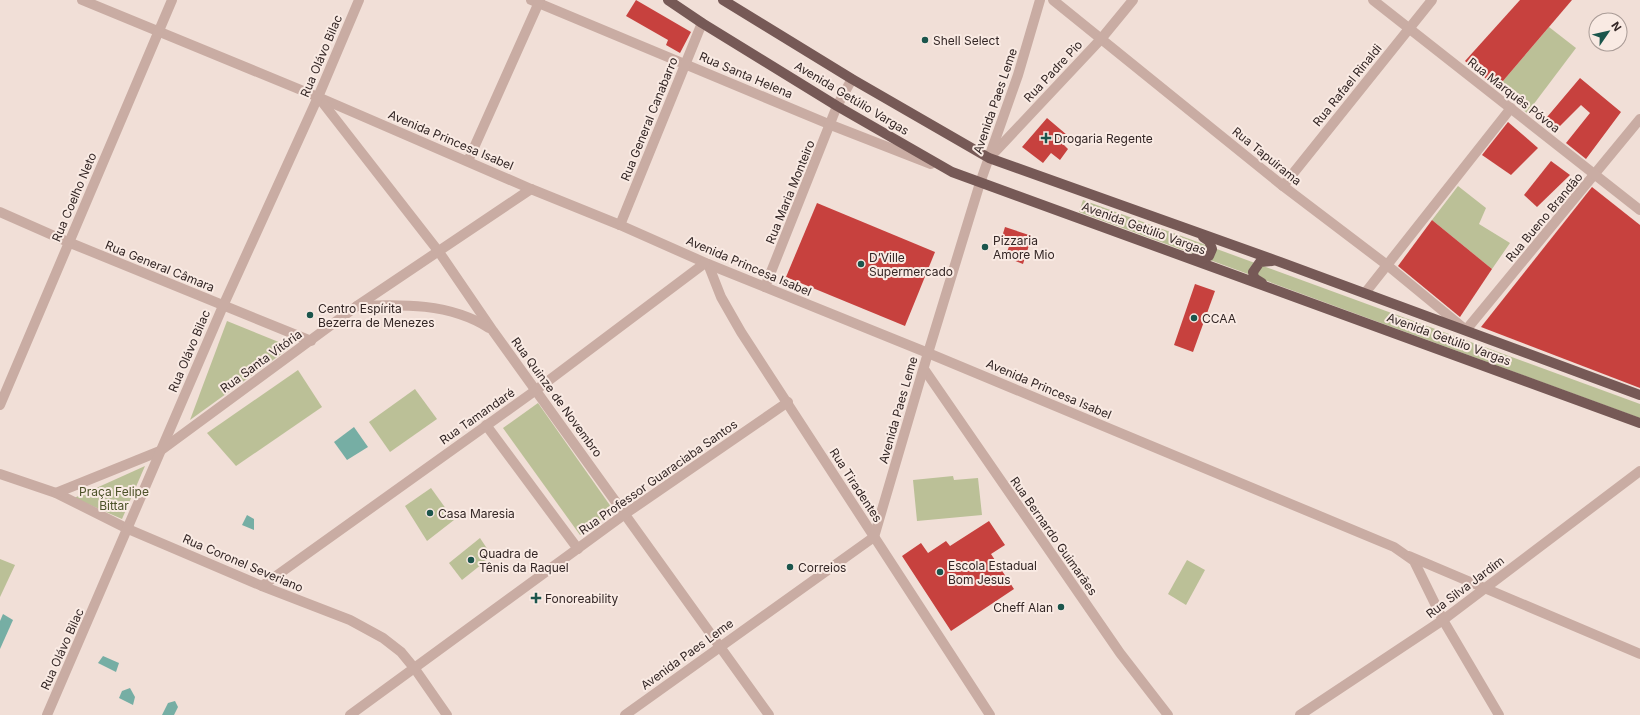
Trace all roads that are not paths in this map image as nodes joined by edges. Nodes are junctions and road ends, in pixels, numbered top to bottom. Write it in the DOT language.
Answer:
graph roads {
  1 [pos="82,0"];
  2 [pos="172,0"];
  3 [pos="360,0"];
  4 [pos="668,0"];
  5 [pos="723,0"];
  6 [pos="1040,0"];
  7 [pos="1053,0"];
  8 [pos="1133,0"];
  9 [pos="1373,0"];
  10 [pos="1432,0"];
  11 [pos="537,1"];
  12 [pos="702,24"];
  13 [pos="1408,29"];
  14 [pos="159,33"];
  15 [pos="1101,39"];
  16 [pos="686,64"];
  17 [pos="852,79"];
  18 [pos="318,97"];
  19 [pos="837,106"];
  20 [pos="1511,108"];
  21 [pos="1640,119"];
  22 [pos="831,125"];
  23 [pos="989,158"];
  24 [pos="468,161"];
  25 [pos="952,172"];
  26 [pos="1596,174"];
  27 [pos="980,183"];
  28 [pos="1283,186"];
  29 [pos="531,189"];
  30 [pos="1640,210"];
  31 [pos="0,212"];
  32 [pos="620,225"];
  33 [pos="1197,233"];
  34 [pos="68,242"];
  35 [pos="439,252"];
  36 [pos="1186,257"];
  37 [pos="1280,262"];
  38 [pos="706,263"];
  39 [pos="1387,265"];
  40 [pos="765,287"];
  41 [pos="1269,288"];
  42 [pos="1365,293"];
  43 [pos="223,306"];
  44 [pos="357,306"];
  45 [pos="1466,330"];
  46 [pos="493,331"];
  47 [pos="311,341"];
  48 [pos="928,353"];
  49 [pos="924,369"];
  50 [pos="536,390"];
  51 [pos="1640,395"];
  52 [pos="788,402"];
  53 [pos="0,406"];
  54 [pos="1640,423"];
  55 [pos="486,425"];
  56 [pos="160,451"];
  57 [pos="1640,471"];
  58 [pos="0,474"];
  59 [pos="56,493"];
  60 [pos="625,514"];
  61 [pos="128,529"];
  62 [pos="874,536"];
  63 [pos="578,549"];
  64 [pos="1408,555"];
  65 [pos="262,586"];
  66 [pos="1485,589"];
  67 [pos="1443,620"];
  68 [pos="719,647"];
  69 [pos="1640,654"];
  70 [pos="415,668"];
  71 [pos="47,715"];
  72 [pos="350,715"];
  73 [pos="447,715"];
  74 [pos="625,715"];
  75 [pos="769,715"];
  76 [pos="990,715"];
  77 [pos="1168,715"];
  78 [pos="1300,715"];
  79 [pos="1499,715"];
  1 -- 14 [label="street, Avenida Princesa Isabel"];
  2 -- 14 [label="street, Rua Coelho Neto"];
  3 -- 18 [label="street, Rua Olávo Bilac"];
  4 -- 12 [label="main road, Avenida Getúlio Vargas"];
  5 -- 17 [label="main road, Avenida Getúlio Vargas"];
  6 -- 23 [label="street, Avenida Paes Leme"];
  7 -- 15 [label="street, Rua Tapuirama"];
  8 -- 15 [label="street, Rua Padre Pio"];
  9 -- 13 [label="street, Rua Marquês Póvoa"];
  10 -- 13 [label="street, Rua Rafael Rinaldi"];
  11 -- 16 [label="street, Rua Santa Helena"];
  11 -- 24 [label="street"];
  12 -- 16 [label="street, Rua General Canabarro"];
  12 -- 19 [label="main road, Avenida Getúlio Vargas"];
  13 -- 20 [label="street, Rua Marquês Póvoa"];
  13 -- 28 [label="street, Rua Rafael Rinaldi"];
  14 -- 18 [label="street, Avenida Princesa Isabel"];
  14 -- 34 [label="street, Rua Coelho Neto"];
  15 -- 23 [label="street, Rua Padre Pio"];
  15 -- 28 [label="street, Rua Tapuirama"];
  16 -- 22 [label="street, Rua Santa Helena"];
  16 -- 32 [label="street, Rua General Canabarro"];
  17 -- 19 [label="street, Rua Maria Monteiro"];
  17 -- 23 [label="main road, Avenida Getúlio Vargas"];
  18 -- 24 [label="street, Avenida Princesa Isabel"];
  18 -- 35 [label="street, Rua Quinze de Novembro"];
  18 -- 43 [label="street, Rua Olávo Bilac"];
  19 -- 22 [label="street, Rua Maria Monteiro"];
  19 -- 25 [label="main road, Avenida Getúlio Vargas"];
  20 -- 26 [label="street, Rua Marquês Póvoa"];
  20 -- 39 [label="street"];
  21 -- 26 [label="street, Rua Bueno Brandão"];
  22 -- 25 [label="street, Rua Santa Helena"];
  22 -- 40 [label="street, Rua Maria Monteiro"];
  23 -- 27 [label="street, Avenida Paes Leme"];
  23 -- 33 [label="main road, Avenida Getúlio Vargas"];
  24 -- 29 [label="street, Avenida Princesa Isabel"];
  25 -- 27 [label="main road, Avenida Getúlio Vargas"];
  26 -- 30 [label="street, Rua Marquês Póvoa"];
  26 -- 45 [label="street, Rua Bueno Brandão"];
  27 -- 36 [label="main road, Avenida Getúlio Vargas"];
  27 -- 48 [label="street, Avenida Paes Leme"];
  28 -- 39 [label="street, Rua Tapuirama"];
  29 -- 32 [label="street, Avenida Princesa Isabel"];
  29 -- 35 [label="street, Rua Santa Vitória"];
  31 -- 34 [label="street, Rua General Câmara"];
  32 -- 38 [label="street, Avenida Princesa Isabel"];
  33 -- 36 [label="main road"];
  33 -- 37 [label="main road, Avenida Getúlio Vargas"];
  34 -- 43 [label="street, Rua General Câmara"];
  34 -- 53 [label="street, Rua Coelho Neto"];
  35 -- 44 [label="street, Rua Santa Vitória"];
  35 -- 46 [label="street, Rua Quinze de Novembro"];
  36 -- 41 [label="main road, Avenida Getúlio Vargas"];
  37 -- 41 [label="main road"];
  37 -- 42 [label="main road, Avenida Getúlio Vargas"];
  38 -- 40 [label="street, Avenida Princesa Isabel"];
  38 -- 50 [label="street, Rua Tamandaré"];
  38 -- 52 [label="street, Rua Tiradentes"];
  39 -- 42 [label="street"];
  39 -- 45 [label="street, Rua Tapuirama"];
  40 -- 48 [label="street, Avenida Princesa Isabel"];
  41 -- 54 [label="main road, Avenida Getúlio Vargas"];
  42 -- 45 [label="main road, Avenida Getúlio Vargas"];
  43 -- 47 [label="street, Rua General Câmara"];
  43 -- 56 [label="street, Rua Olávo Bilac"];
  44 -- 46 [label="street"];
  44 -- 47 [label="street, Rua Santa Vitória"];
  45 -- 51 [label="main road, Avenida Getúlio Vargas"];
  46 -- 50 [label="street, Rua Quinze de Novembro"];
  47 -- 56 [label="street, Rua Santa Vitória"];
  48 -- 49 [label="street, Avenida Paes Leme"];
  48 -- 64 [label="street, Avenida Princesa Isabel"];
  49 -- 62 [label="street, Avenida Paes Leme"];
  49 -- 77 [label="street, Rua Bernardo Guimarães"];
  50 -- 55 [label="street, Rua Tamandaré"];
  50 -- 60 [label="street, Rua Quinze de Novembro"];
  52 -- 60 [label="street, Rua Professor Guaraciaba Santos"];
  52 -- 62 [label="street, Rua Tiradentes"];
  55 -- 63 [label="street"];
  55 -- 65 [label="street, Rua Tamandaré"];
  56 -- 59 [label="street, Rua Santa Vitória"];
  56 -- 61 [label="street, Rua Olávo Bilac"];
  57 -- 66 [label="street, Rua Silva Jardim"];
  58 -- 59 [label="street, Rua Coronel Severiano"];
  59 -- 61 [label="street, Rua Coronel Severiano"];
  60 -- 63 [label="street, Rua Professor Guaraciaba Santos"];
  60 -- 68 [label="street, Rua Quinze de Novembro"];
  61 -- 65 [label="street, Rua Coronel Severiano"];
  61 -- 71 [label="street, Rua Olávo Bilac"];
  62 -- 68 [label="street, Avenida Paes Leme"];
  62 -- 76 [label="street, Rua Tiradentes"];
  63 -- 70 [label="street, Rua Professor Guaraciaba Santos"];
  64 -- 66 [label="street, Avenida Princesa Isabel"];
  64 -- 67 [label="street, Avenida Princesa Isabel"];
  65 -- 70 [label="street, Rua Coronel Severiano"];
  66 -- 67 [label="street, Rua Silva Jardim"];
  66 -- 69 [label="street, Avenida Princesa Isabel"];
  67 -- 78 [label="street, Rua Silva Jardim"];
  67 -- 79 [label="street, Avenida Princesa Isabel"];
  68 -- 74 [label="street, Avenida Paes Leme"];
  68 -- 75 [label="street, Rua Quinze de Novembro"];
  70 -- 72 [label="street, Rua Professor Guaraciaba Santos"];
  70 -- 73 [label="street, Rua Coronel Severiano"];
}
